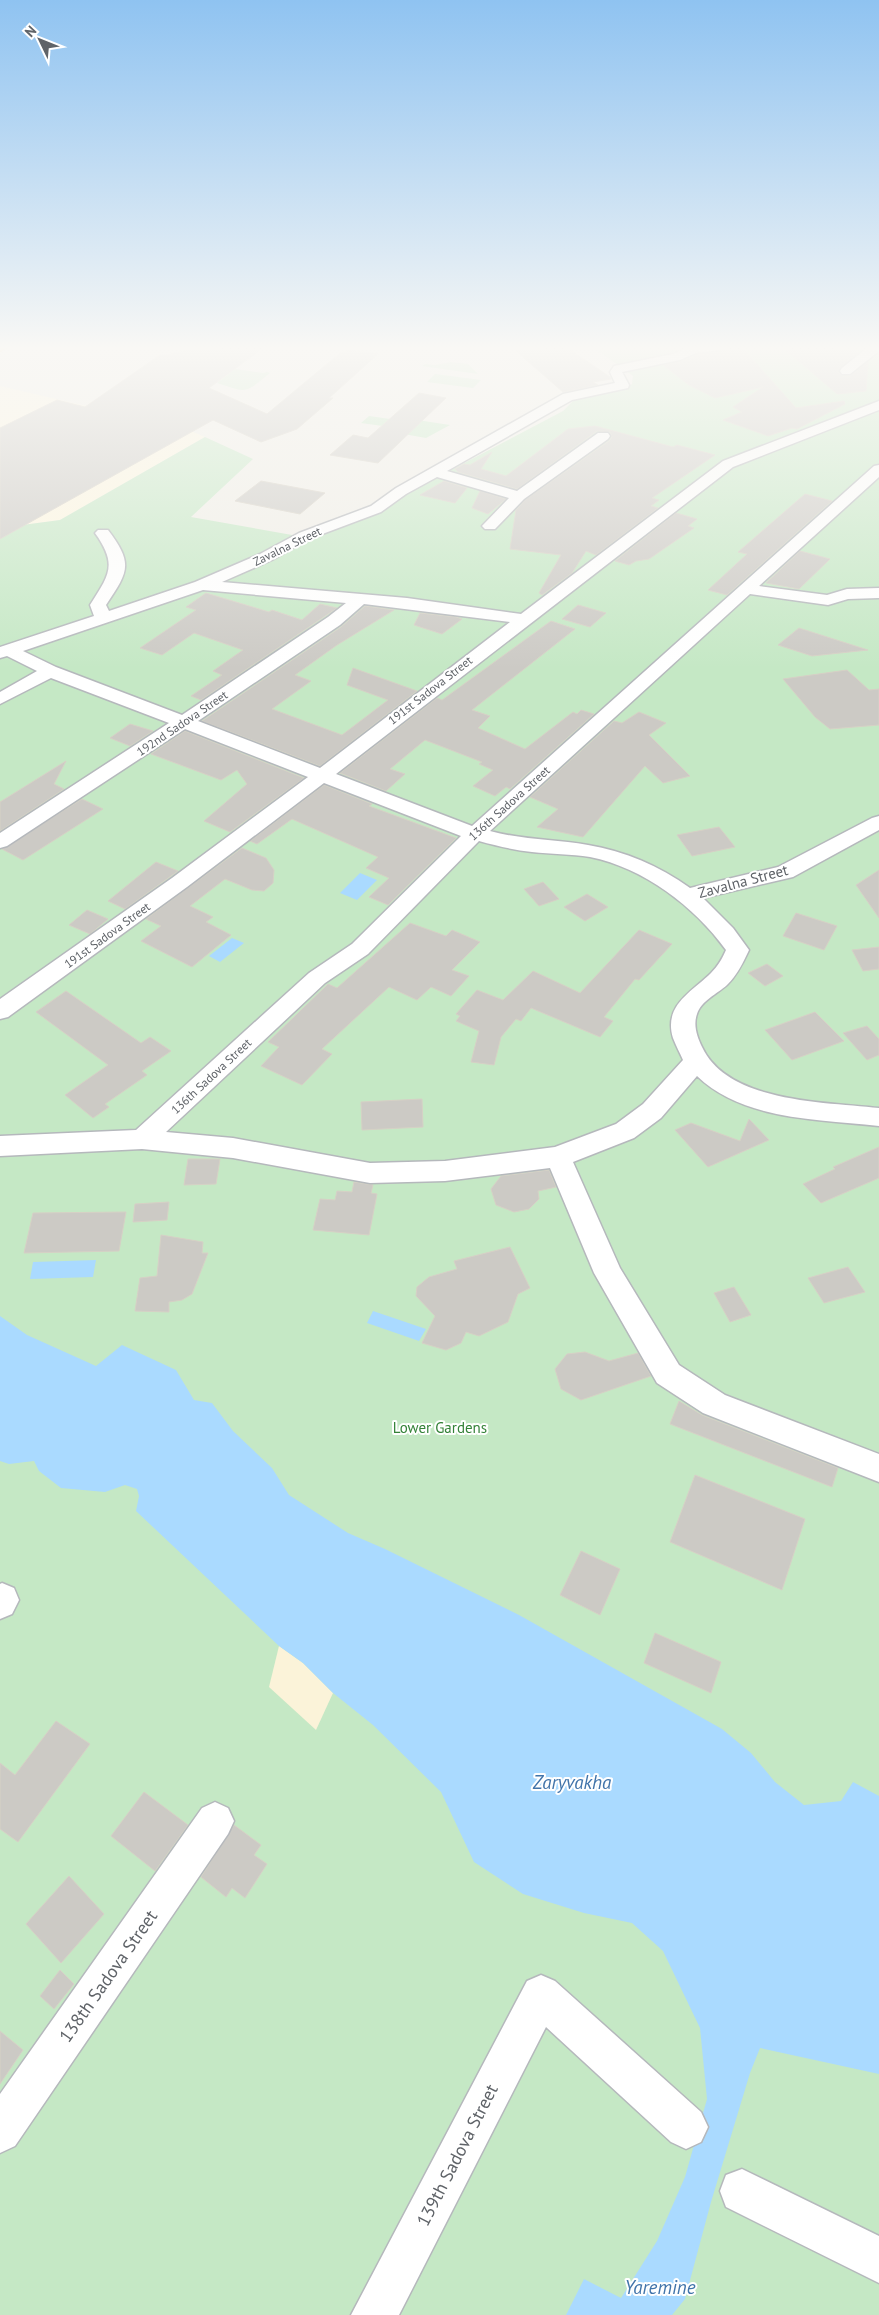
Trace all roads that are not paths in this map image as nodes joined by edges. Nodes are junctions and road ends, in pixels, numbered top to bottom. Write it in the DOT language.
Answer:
graph roads {
  1 [pos="469,453"];
  2 [pos="579,453"];
  3 [pos="755,453"];
  4 [pos="879,469"];
  5 [pos="435,472"];
  6 [pos="520,496"];
  7 [pos="490,526"];
  8 [pos="103,534"];
  9 [pos="266,557"];
  10 [pos="201,585"];
  11 [pos="747,589"];
  12 [pos="282,592"];
  13 [pos="879,593"];
  14 [pos="360,599"];
  15 [pos="103,617"];
  16 [pos="522,619"];
  17 [pos="4,651"];
  18 [pos="50,671"];
  19 [pos="0,699"];
  20 [pos="184,722"];
  21 [pos="322,774"];
  22 [pos="879,822"];
  23 [pos="475,834"];
  24 [pos="0,842"];
  25 [pos="686,896"];
  26 [pos="0,1010"];
  27 [pos="696,1061"];
  28 [pos="879,1117"];
  29 [pos="142,1139"];
  30 [pos="0,1146"];
  31 [pos="558,1157"];
  32 [pos="879,1468"];
  33 [pos="215,1821"];
  34 [pos="686,2127"];
  35 [pos="0,2131"];
  36 [pos="742,2191"];
  37 [pos="879,2260"];
  38 [pos="374,2315"];
  1 -- 5 [label="street, Zavalna Street"];
  2 -- 6 [label="street"];
  3 -- 16 [label="street, 191st Sadova Street"];
  4 -- 11 [label="street, 136th Sadova Street"];
  5 -- 6 [label="street"];
  5 -- 9 [label="street, Zavalna Street"];
  6 -- 7 [label="street"];
  8 -- 15 [label="street"];
  9 -- 10 [label="street, Zavalna Street"];
  9 -- 12 [label="street"];
  10 -- 12 [label="street"];
  10 -- 15 [label="street, Zavalna Street"];
  11 -- 13 [label="street"];
  11 -- 23 [label="street, 136th Sadova Street"];
  12 -- 14 [label="street"];
  14 -- 16 [label="street"];
  14 -- 20 [label="street, 192nd Sadova Street"];
  15 -- 17 [label="street, Zavalna Street"];
  16 -- 21 [label="street, 191st Sadova Street"];
  17 -- 18 [label="street"];
  18 -- 19 [label="street"];
  18 -- 20 [label="street"];
  20 -- 21 [label="street"];
  20 -- 24 [label="street, 192nd Sadova Street"];
  21 -- 23 [label="street"];
  21 -- 26 [label="street, 191st Sadova Street"];
  22 -- 25 [label="street, Zavalna Street"];
  23 -- 25 [label="street"];
  23 -- 29 [label="street, 136th Sadova Street"];
  25 -- 27 [label="street"];
  27 -- 28 [label="street"];
  27 -- 31 [label="street"];
  29 -- 30 [label="street"];
  29 -- 31 [label="street"];
  31 -- 32 [label="street"];
  33 -- 35 [label="street, 138th Sadova Street"];
  34 -- 38 [label="street, 139th Sadova Street"];
  36 -- 37 [label="street"];
}
